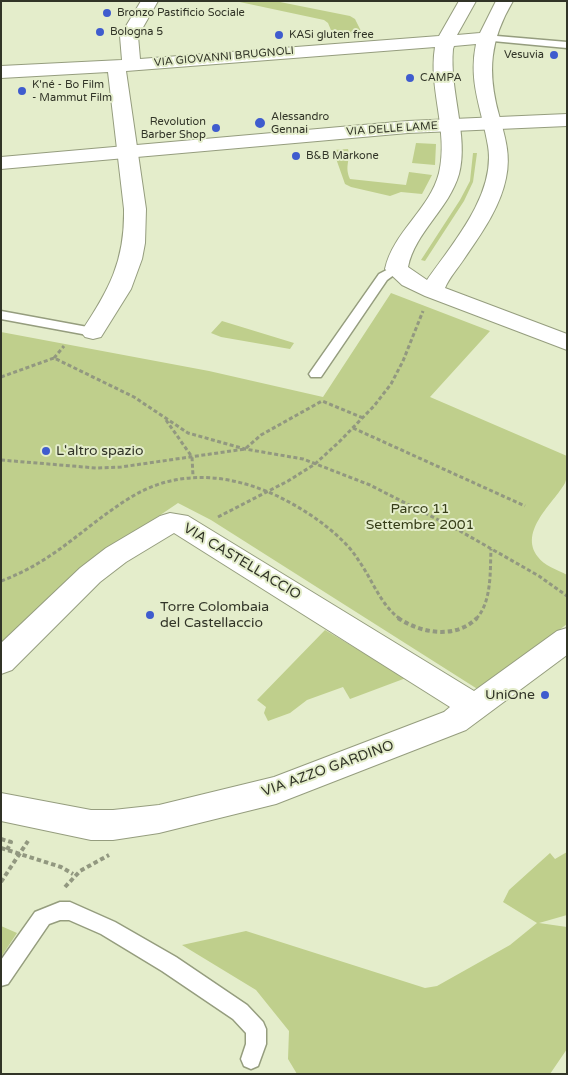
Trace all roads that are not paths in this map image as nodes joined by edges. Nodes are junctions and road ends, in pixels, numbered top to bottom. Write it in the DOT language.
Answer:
graph roads {
  1 [pos="150,1"];
  2 [pos="468,1"];
  3 [pos="505,1"];
  4 [pos="485,38"];
  5 [pos="446,41"];
  6 [pos="567,45"];
  7 [pos="124,65"];
  8 [pos="1,72"];
  9 [pos="567,120"];
  10 [pos="492,124"];
  11 [pos="450,126"];
  12 [pos="127,152"];
  13 [pos="1,164"];
  14 [pos="396,269"];
  15 [pos="429,298"];
  16 [pos="1,315"];
  17 [pos="93,332"];
  18 [pos="567,343"];
  19 [pos="316,374"];
  20 [pos="567,638"];
  21 [pos="1,662"];
  22 [pos="472,706"];
  23 [pos="1,807"];
  24 [pos="1,977"];
  25 [pos="251,1059"];
  1 -- 7 [label="street"];
  2 -- 5 [label="street"];
  3 -- 4 [label="street"];
  4 -- 5 [label="street, VIA GIOVANNI BRUGNOLI"];
  4 -- 6 [label="lane"];
  4 -- 10 [label="street"];
  5 -- 7 [label="street, VIA GIOVANNI BRUGNOLI"];
  5 -- 11 [label="street"];
  7 -- 8 [label="street, VIA GIOVANNI BRUGNOLI"];
  7 -- 12 [label="street"];
  9 -- 10 [label="street, VIA DELLE LAME"];
  10 -- 11 [label="street, VIA DELLE LAME"];
  10 -- 15 [label="street"];
  11 -- 12 [label="street, VIA DELLE LAME"];
  11 -- 14 [label="street"];
  12 -- 13 [label="street, VIA DELLE LAME"];
  12 -- 17 [label="street"];
  14 -- 15 [label="street"];
  14 -- 19 [label="lane"];
  15 -- 18 [label="street"];
  16 -- 17 [label="lane"];
  20 -- 22 [label="street, VIA AZZO GARDINO"];
  21 -- 22 [label="street, VIA CASTELLACCIO"];
  22 -- 23 [label="street, VIA AZZO GARDINO"];
  24 -- 25 [label="lane"];
}
